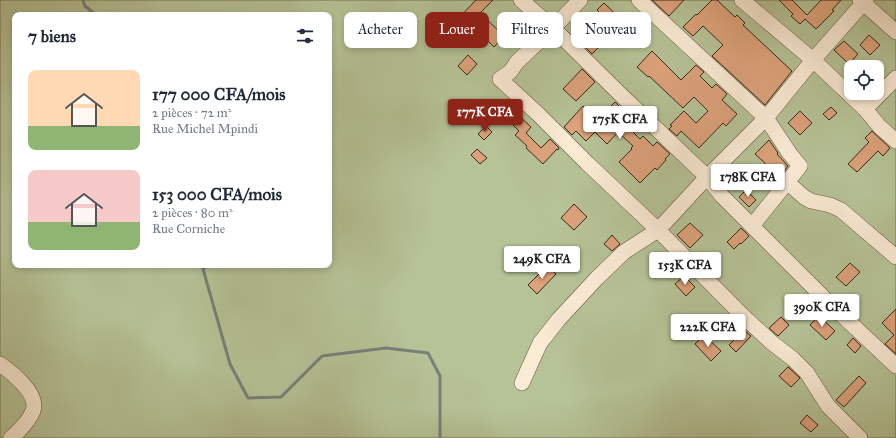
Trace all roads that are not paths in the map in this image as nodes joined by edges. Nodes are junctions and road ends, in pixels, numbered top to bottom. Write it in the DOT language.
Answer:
graph roads {
  1 [pos="521,0"];
  2 [pos="580,0"];
  3 [pos="639,0"];
  4 [pos="742,0"];
  5 [pos="863,1"];
  6 [pos="535,12"];
  7 [pos="563,18"];
  8 [pos="896,32"];
  9 [pos="563,38"];
  10 [pos="532,48"];
  11 [pos="813,60"];
  12 [pos="896,78"];
  13 [pos="865,109"];
  14 [pos="766,118"];
  15 [pos="896,141"];
  16 [pos="707,177"];
  17 [pos="787,182"];
  18 [pos="752,226"];
  19 [pos="658,230"];
  20 [pos="896,257"];
  21 [pos="0,364"];
  22 [pos="896,366"];
  23 [pos="522,383"];
  24 [pos="11,438"];
  25 [pos="860,438"];
  1 -- 6 [label="street"];
  2 -- 7 [label="street"];
  3 -- 14 [label="street"];
  4 -- 11 [label="street"];
  5 -- 8 [label="street"];
  5 -- 11 [label="street"];
  9 -- 16 [label="street"];
  10 -- 19 [label="street"];
  11 -- 13 [label="street"];
  11 -- 14 [label="street"];
  12 -- 13 [label="street"];
  13 -- 15 [label="street"];
  14 -- 16 [label="street"];
  14 -- 17 [label="street"];
  16 -- 18 [label="street"];
  16 -- 19 [label="street"];
  17 -- 18 [label="street"];
  17 -- 20 [label="street"];
  18 -- 22 [label="street"];
  19 -- 23 [label="street"];
  19 -- 25 [label="street"];
  21 -- 24 [label="street"];
}
